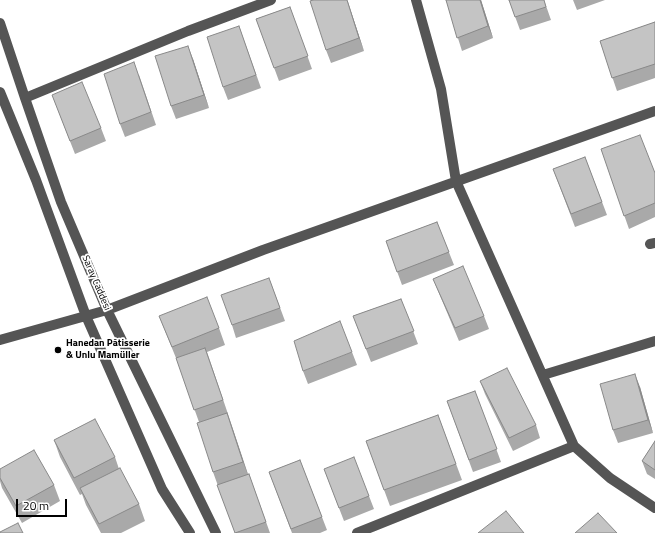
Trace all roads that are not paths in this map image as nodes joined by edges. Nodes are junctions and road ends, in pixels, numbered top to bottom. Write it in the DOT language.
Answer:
graph roads {
  1 [pos="272,0"];
  2 [pos="416,0"];
  3 [pos="0,23"];
  4 [pos="0,92"];
  5 [pos="25,98"];
  6 [pos="655,111"];
  7 [pos="456,181"];
  8 [pos="107,310"];
  9 [pos="86,316"];
  10 [pos="0,340"];
  11 [pos="655,341"];
  12 [pos="543,375"];
  13 [pos="574,446"];
  14 [pos="655,508"];
  15 [pos="190,533"];
  16 [pos="216,533"];
  17 [pos="357,533"];
  1 -- 5 [label="street"];
  2 -- 7 [label="street"];
  3 -- 5 [label="street, Saray Caddesi"];
  4 -- 9 [label="street, Saray Caddesi"];
  5 -- 8 [label="street, Saray Caddesi"];
  6 -- 7 [label="street"];
  7 -- 8 [label="street"];
  7 -- 12 [label="street"];
  8 -- 9 [label="street"];
  8 -- 16 [label="street, Saray Caddesi"];
  9 -- 10 [label="street"];
  9 -- 15 [label="street, Saray Caddesi"];
  11 -- 12 [label="street"];
  12 -- 13 [label="street"];
  13 -- 14 [label="street"];
  13 -- 17 [label="street"];
}
